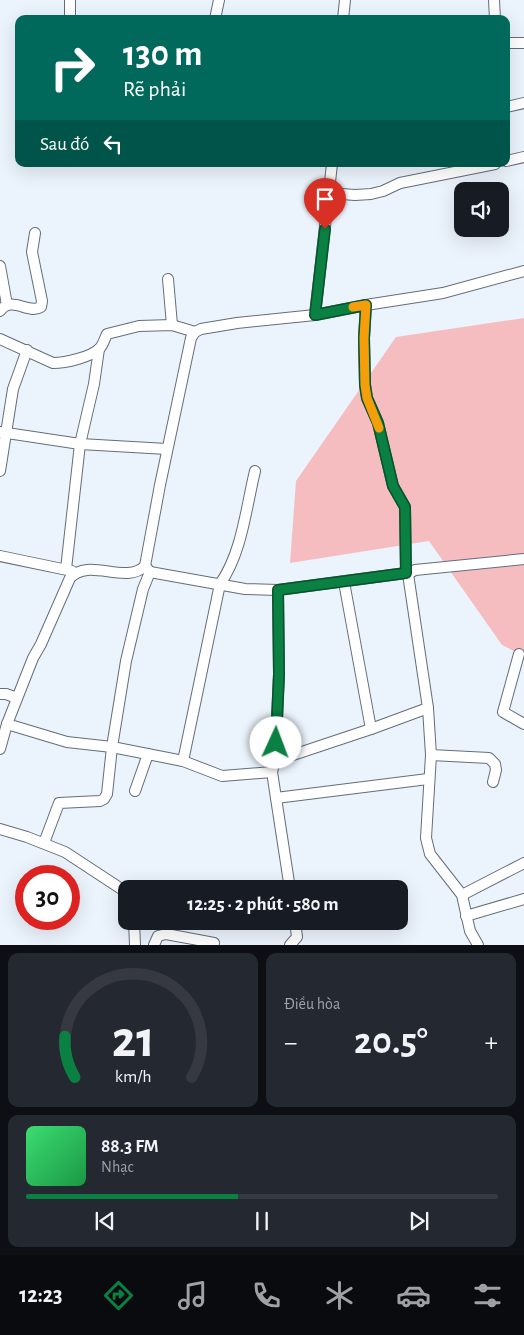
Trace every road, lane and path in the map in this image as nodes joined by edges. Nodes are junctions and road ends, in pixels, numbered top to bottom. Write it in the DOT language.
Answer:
graph roads {
  1 [pos="70,0"];
  2 [pos="219,0"];
  3 [pos="345,0"];
  4 [pos="494,0"];
  5 [pos="70,15"];
  6 [pos="216,15"];
  7 [pos="343,15"];
  8 [pos="494,15"];
  9 [pos="510,43"];
  10 [pos="524,43"];
  11 [pos="524,102"];
  12 [pos="510,106"];
  13 [pos="524,157"];
  14 [pos="510,161"];
  15 [pos="332,167"];
  16 [pos="481,167"];
  17 [pos="329,193"];
  18 [pos="35,233"];
  19 [pos="0,266"];
  20 [pos="524,271"];
  21 [pos="168,279"];
  22 [pos="366,305"];
  23 [pos="4,308"];
  24 [pos="315,315"];
  25 [pos="172,325"];
  26 [pos="195,332"];
  27 [pos="0,339"];
  28 [pos="99,349"];
  29 [pos="27,350"];
  30 [pos="4,433"];
  31 [pos="80,444"];
  32 [pos="168,449"];
  33 [pos="0,471"];
  34 [pos="255,471"];
  35 [pos="0,556"];
  36 [pos="524,559"];
  37 [pos="148,569"];
  38 [pos="71,571"];
  39 [pos="407,574"];
  40 [pos="344,582"];
  41 [pos="220,584"];
  42 [pos="278,590"];
  43 [pos="519,654"];
  44 [pos="0,694"];
  45 [pos="17,698"];
  46 [pos="428,708"];
  47 [pos="7,724"];
  48 [pos="524,724"];
  49 [pos="371,729"];
  50 [pos="112,747"];
  51 [pos="0,748"];
  52 [pos="148,754"];
  53 [pos="431,755"];
  54 [pos="275,760"];
  55 [pos="183,761"];
  56 [pos="272,772"];
  57 [pos="428,779"];
  58 [pos="493,782"];
  59 [pos="135,790"];
  60 [pos="276,798"];
  61 [pos="0,830"];
  62 [pos="44,843"];
  63 [pos="524,864"];
  64 [pos="289,880"];
  65 [pos="118,887"];
  66 [pos="462,895"];
  67 [pos="524,899"];
  68 [pos="466,916"];
  69 [pos="134,930"];
  70 [pos="296,930"];
  71 [pos="214,943"];
  72 [pos="135,945"];
  73 [pos="154,945"];
  74 [pos="290,945"];
  75 [pos="478,945"];
  1 -- 5 [label="street"];
  2 -- 6 [label="street"];
  3 -- 7 [label="street"];
  4 -- 8 [label="street"];
  9 -- 10 [label="street"];
  11 -- 12 [label="street"];
  13 -- 14 [label="street"];
  15 -- 17 [label="street"];
  16 -- 17 [label="street"];
  17 -- 24 [label="street"];
  18 -- 23 [label="street"];
  19 -- 23 [label="street"];
  20 -- 22 [label="street"];
  21 -- 25 [label="street"];
  22 -- 24 [label="street"];
  22 -- 39 [label="street"];
  24 -- 26 [label="street"];
  25 -- 26 [label="street"];
  25 -- 28 [label="street"];
  26 -- 32 [label="street"];
  27 -- 29 [label="street"];
  28 -- 29 [label="street"];
  28 -- 31 [label="street"];
  29 -- 30 [label="street"];
  30 -- 31 [label="street"];
  30 -- 33 [label="street"];
  31 -- 32 [label="street"];
  31 -- 38 [label="street"];
  32 -- 37 [label="street"];
  34 -- 41 [label="street"];
  35 -- 38 [label="street"];
  36 -- 39 [label="street"];
  37 -- 38 [label="street"];
  37 -- 41 [label="street"];
  37 -- 50 [label="street"];
  38 -- 45 [label="street"];
  39 -- 40 [label="street"];
  39 -- 46 [label="street"];
  40 -- 42 [label="street"];
  40 -- 49 [label="street"];
  41 -- 42 [label="street"];
  41 -- 55 [label="street"];
  42 -- 54 [label="street"];
  43 -- 48 [label="street"];
  44 -- 45 [label="street"];
  45 -- 47 [label="street"];
  46 -- 49 [label="street"];
  46 -- 53 [label="street"];
  47 -- 50 [label="street"];
  47 -- 51 [label="street"];
  49 -- 54 [label="street"];
  50 -- 52 [label="street"];
  50 -- 62 [label="street"];
  52 -- 55 [label="street"];
  52 -- 59 [label="street"];
  53 -- 57 [label="street"];
  53 -- 58 [label="street"];
  54 -- 56 [label="street"];
  55 -- 56 [label="street"];
  56 -- 60 [label="street"];
  57 -- 60 [label="street"];
  57 -- 66 [label="street"];
  60 -- 64 [label="street"];
  61 -- 62 [label="street"];
  62 -- 65 [label="street"];
  63 -- 66 [label="street"];
  66 -- 68 [label="street"];
  67 -- 68 [label="street"];
  68 -- 75 [label="street"];
  69 -- 72 [label="street"];
  70 -- 74 [label="street"];
  71 -- 73 [label="street"];
}
